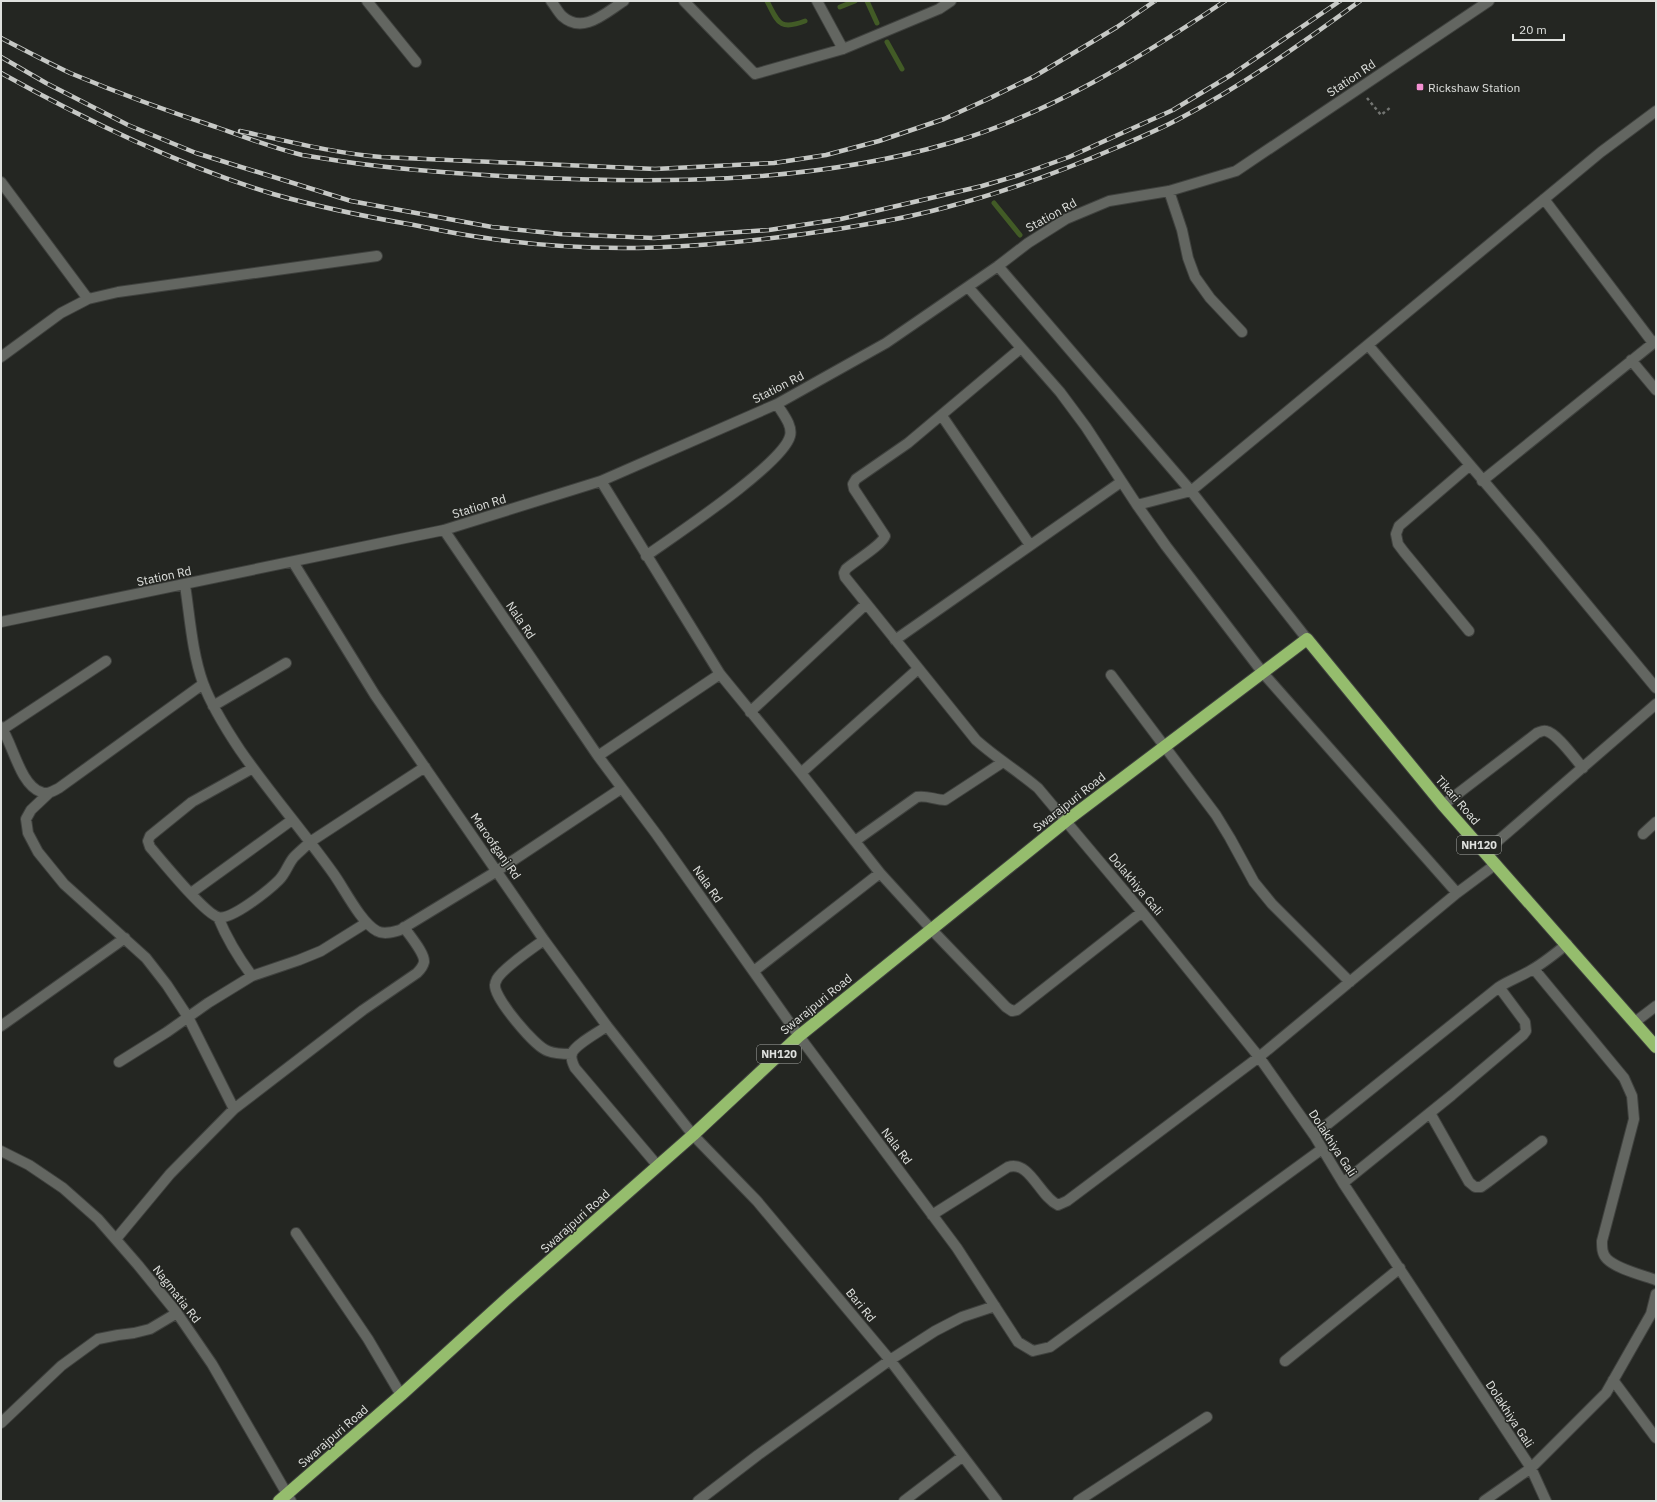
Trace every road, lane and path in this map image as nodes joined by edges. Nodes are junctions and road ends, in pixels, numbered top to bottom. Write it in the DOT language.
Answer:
graph roads {
  1 [pos="367,1"];
  2 [pos="551,1"];
  3 [pos="624,1"];
  4 [pos="684,1"];
  5 [pos="817,1"];
  6 [pos="951,1"];
  7 [pos="1489,1"];
  8 [pos="843,49"];
  9 [pos="416,62"];
  10 [pos="1359,88"];
  11 [pos="1391,107"];
  12 [pos="1656,111"];
  13 [pos="1,182"];
  14 [pos="1169,191"];
  15 [pos="1544,199"];
  16 [pos="377,256"];
  17 [pos="998,266"];
  18 [pos="968,286"];
  19 [pos="88,299"];
  20 [pos="1242,332"];
  21 [pos="1654,342"];
  22 [pos="1368,345"];
  23 [pos="1021,348"];
  24 [pos="1,357"];
  25 [pos="1631,360"];
  26 [pos="1656,390"];
  27 [pos="777,404"];
  28 [pos="942,416"];
  29 [pos="1469,466"];
  30 [pos="601,481"];
  31 [pos="1482,481"];
  32 [pos="1121,482"];
  33 [pos="1191,491"];
  34 [pos="1137,505"];
  35 [pos="444,530"];
  36 [pos="1030,545"];
  37 [pos="646,556"];
  38 [pos="293,562"];
  39 [pos="185,585"];
  40 [pos="866,604"];
  41 [pos="1,622"];
  42 [pos="1469,631"];
  43 [pos="1307,639"];
  44 [pos="895,640"];
  45 [pos="106,661"];
  46 [pos="286,663"];
  47 [pos="918,669"];
  48 [pos="1263,672"];
  49 [pos="720,674"];
  50 [pos="1111,675"];
  51 [pos="203,684"];
  52 [pos="1656,688"];
  53 [pos="1656,704"];
  54 [pos="213,706"];
  55 [pos="750,712"];
  56 [pos="2,728"];
  57 [pos="1164,747"];
  58 [pos="598,756"];
  59 [pos="1004,762"];
  60 [pos="425,767"];
  61 [pos="253,768"];
  62 [pos="1583,768"];
  63 [pos="801,773"];
  64 [pos="622,788"];
  65 [pos="49,793"];
  66 [pos="1443,805"];
  67 [pos="292,820"];
  68 [pos="1066,821"];
  69 [pos="1656,822"];
  70 [pos="1643,834"];
  71 [pos="855,841"];
  72 [pos="310,842"];
  73 [pos="1485,852"];
  74 [pos="1496,864"];
  75 [pos="497,871"];
  76 [pos="880,873"];
  77 [pos="191,893"];
  78 [pos="1457,893"];
  79 [pos="1142,912"];
  80 [pos="218,917"];
  81 [pos="366,923"];
  82 [pos="404,928"];
  83 [pos="932,930"];
  84 [pos="125,938"];
  85 [pos="544,940"];
  86 [pos="1567,944"];
  87 [pos="1534,969"];
  88 [pos="754,971"];
  89 [pos="252,976"];
  90 [pos="1350,982"];
  91 [pos="1499,987"];
  92 [pos="1656,1006"];
  93 [pos="188,1017"];
  94 [pos="1636,1022"];
  95 [pos="1,1026"];
  96 [pos="607,1026"];
  97 [pos="798,1036"];
  98 [pos="1656,1047"];
  99 [pos="572,1054"];
  100 [pos="1259,1057"];
  101 [pos="119,1062"];
  102 [pos="234,1109"];
  103 [pos="1430,1113"];
  104 [pos="693,1135"];
  105 [pos="1314,1135"];
  106 [pos="1542,1141"];
  107 [pos="1322,1149"];
  108 [pos="1,1151"];
  109 [pos="656,1166"];
  110 [pos="1343,1183"];
  111 [pos="932,1215"];
  112 [pos="296,1233"];
  113 [pos="116,1239"];
  114 [pos="1400,1268"];
  115 [pos="1656,1280"];
  116 [pos="1656,1294"];
  117 [pos="995,1306"];
  118 [pos="177,1312"];
  119 [pos="890,1360"];
  120 [pos="1285,1361"];
  121 [pos="1613,1380"];
  122 [pos="401,1395"];
  123 [pos="1207,1417"];
  124 [pos="1,1423"];
  125 [pos="1656,1438"];
  126 [pos="963,1456"];
  127 [pos="1531,1468"];
  128 [pos="285,1499"];
  129 [pos="698,1501"];
  130 [pos="904,1501"];
  131 [pos="997,1501"];
  132 [pos="1078,1501"];
  133 [pos="1484,1501"];
  134 [pos="1546,1501"];
  1 -- 9 [label="street"];
  2 -- 3 [label="street"];
  4 -- 8 [label="street"];
  5 -- 8 [label="street"];
  6 -- 8 [label="street"];
  7 -- 10 [label="street, Station Rd"];
  10 -- 11 [label="path"];
  10 -- 14 [label="street, Station Rd"];
  12 -- 15 [label="street"];
  13 -- 19 [label="street"];
  14 -- 17 [label="street, Station Rd"];
  14 -- 20 [label="street"];
  15 -- 21 [label="street"];
  15 -- 22 [label="street"];
  16 -- 19 [label="street"];
  17 -- 18 [label="street, Station Rd"];
  17 -- 33 [label="street"];
  18 -- 23 [label="street"];
  18 -- 27 [label="street, Station Rd"];
  19 -- 24 [label="street"];
  21 -- 25 [label="street"];
  22 -- 29 [label="street"];
  22 -- 33 [label="street"];
  23 -- 28 [label="street"];
  23 -- 32 [label="street"];
  25 -- 26 [label="street"];
  25 -- 31 [label="street"];
  27 -- 30 [label="street, Station Rd"];
  27 -- 37 [label="street"];
  28 -- 36 [label="street"];
  28 -- 40 [label="street, Dolakhiya Gali"];
  29 -- 31 [label="street"];
  29 -- 42 [label="street"];
  30 -- 35 [label="street, Station Rd"];
  30 -- 37 [label="street"];
  31 -- 52 [label="street"];
  32 -- 34 [label="street"];
  32 -- 36 [label="street"];
  33 -- 34 [label="street"];
  33 -- 43 [label="street"];
  34 -- 48 [label="street"];
  35 -- 38 [label="street, Station Rd"];
  35 -- 58 [label="street, Nala Rd"];
  36 -- 44 [label="street"];
  37 -- 49 [label="street"];
  38 -- 39 [label="street, Station Rd"];
  38 -- 60 [label="street, Maroofganj Rd"];
  39 -- 41 [label="street, Station Rd"];
  39 -- 51 [label="street"];
  40 -- 44 [label="street, Dolakhiya Gali"];
  40 -- 55 [label="street"];
  43 -- 48 [label="highway, Swarajpuri Road / NH120"];
  43 -- 66 [label="highway, Tikari Road / NH120"];
  44 -- 47 [label="street, Dolakhiya Gali"];
  45 -- 56 [label="street"];
  46 -- 54 [label="street"];
  47 -- 59 [label="street, Dolakhiya Gali"];
  47 -- 63 [label="street"];
  48 -- 57 [label="highway, Swarajpuri Road / NH120"];
  48 -- 78 [label="street"];
  49 -- 55 [label="street"];
  49 -- 58 [label="street"];
  50 -- 57 [label="street"];
  51 -- 54 [label="street"];
  51 -- 65 [label="street"];
  53 -- 62 [label="street"];
  54 -- 61 [label="street"];
  55 -- 63 [label="street"];
  56 -- 65 [label="street"];
  57 -- 68 [label="highway, Swarajpuri Road / NH120"];
  57 -- 90 [label="street"];
  58 -- 64 [label="street, Nala Rd"];
  59 -- 68 [label="street, Dolakhiya Gali"];
  59 -- 71 [label="street"];
  60 -- 72 [label="street"];
  60 -- 75 [label="street, Maroofganj Rd"];
  61 -- 67 [label="street"];
  61 -- 77 [label="street"];
  62 -- 66 [label="street"];
  62 -- 73 [label="street"];
  63 -- 71 [label="street"];
  64 -- 75 [label="street"];
  64 -- 88 [label="street, Nala Rd"];
  65 -- 84 [label="street"];
  66 -- 73 [label="highway, Tikari Road / NH120"];
  67 -- 72 [label="street"];
  67 -- 77 [label="street"];
  68 -- 79 [label="street, Dolakhiya Gali"];
  68 -- 83 [label="highway, Swarajpuri Road / NH120"];
  69 -- 70 [label="street"];
  71 -- 76 [label="street"];
  72 -- 80 [label="street"];
  72 -- 81 [label="street"];
  73 -- 74 [label="highway, Tikari Road / NH120"];
  74 -- 78 [label="street"];
  74 -- 86 [label="highway, Tikari Road / NH120"];
  75 -- 82 [label="street"];
  75 -- 85 [label="street, Maroofganj Rd"];
  76 -- 83 [label="street"];
  76 -- 88 [label="street"];
  77 -- 80 [label="street"];
  78 -- 90 [label="street"];
  79 -- 83 [label="street"];
  79 -- 100 [label="street, Dolakhiya Gali"];
  80 -- 89 [label="street"];
  81 -- 82 [label="street"];
  81 -- 89 [label="street"];
  82 -- 102 [label="street"];
  83 -- 97 [label="highway, Swarajpuri Road / NH120"];
  84 -- 93 [label="street"];
  84 -- 95 [label="street"];
  85 -- 96 [label="street, Maroofganj Rd"];
  85 -- 99 [label="street"];
  86 -- 87 [label="street"];
  86 -- 94 [label="highway, Tikari Road / NH120"];
  87 -- 91 [label="street"];
  87 -- 115 [label="street"];
  88 -- 97 [label="street, Nala Rd"];
  89 -- 93 [label="street"];
  90 -- 100 [label="street"];
  91 -- 103 [label="street"];
  91 -- 105 [label="street"];
  92 -- 94 [label="street"];
  93 -- 101 [label="street"];
  93 -- 102 [label="street"];
  94 -- 98 [label="highway, Tikari Road / NH120"];
  96 -- 99 [label="street"];
  96 -- 104 [label="street, Maroofganj Rd"];
  97 -- 104 [label="highway, Swarajpuri Road / NH120"];
  97 -- 111 [label="street, Nala Rd"];
  99 -- 109 [label="street"];
  100 -- 105 [label="street, Dolakhiya Gali"];
  100 -- 111 [label="street"];
  102 -- 113 [label="street"];
  103 -- 106 [label="street"];
  103 -- 110 [label="street"];
  104 -- 109 [label="highway, Swarajpuri Road / NH120"];
  104 -- 119 [label="street, Bari Rd"];
  105 -- 107 [label="street, Dolakhiya Gali"];
  107 -- 110 [label="street, Dolakhiya Gali"];
  107 -- 117 [label="street, Nala Rd"];
  108 -- 113 [label="street, Nagmatia Rd"];
  109 -- 122 [label="highway, Swarajpuri Road / NH120"];
  110 -- 114 [label="street, Dolakhiya Gali"];
  111 -- 117 [label="street, Nala Rd"];
  112 -- 122 [label="street"];
  113 -- 118 [label="street, Nagmatia Rd"];
  114 -- 120 [label="street"];
  114 -- 127 [label="street, Dolakhiya Gali"];
  116 -- 121 [label="street"];
  117 -- 119 [label="street"];
  118 -- 124 [label="street"];
  118 -- 128 [label="street, Nagmatia Rd"];
  119 -- 126 [label="street, Bari Rd"];
  119 -- 129 [label="street"];
  121 -- 125 [label="street"];
  121 -- 127 [label="street"];
  122 -- 128 [label="highway, Swarajpuri Road / NH120"];
  123 -- 132 [label="street"];
  126 -- 130 [label="street"];
  126 -- 131 [label="street, Bari Rd"];
  127 -- 133 [label="street"];
  127 -- 134 [label="street, Dolakhiya Gali"];
}
